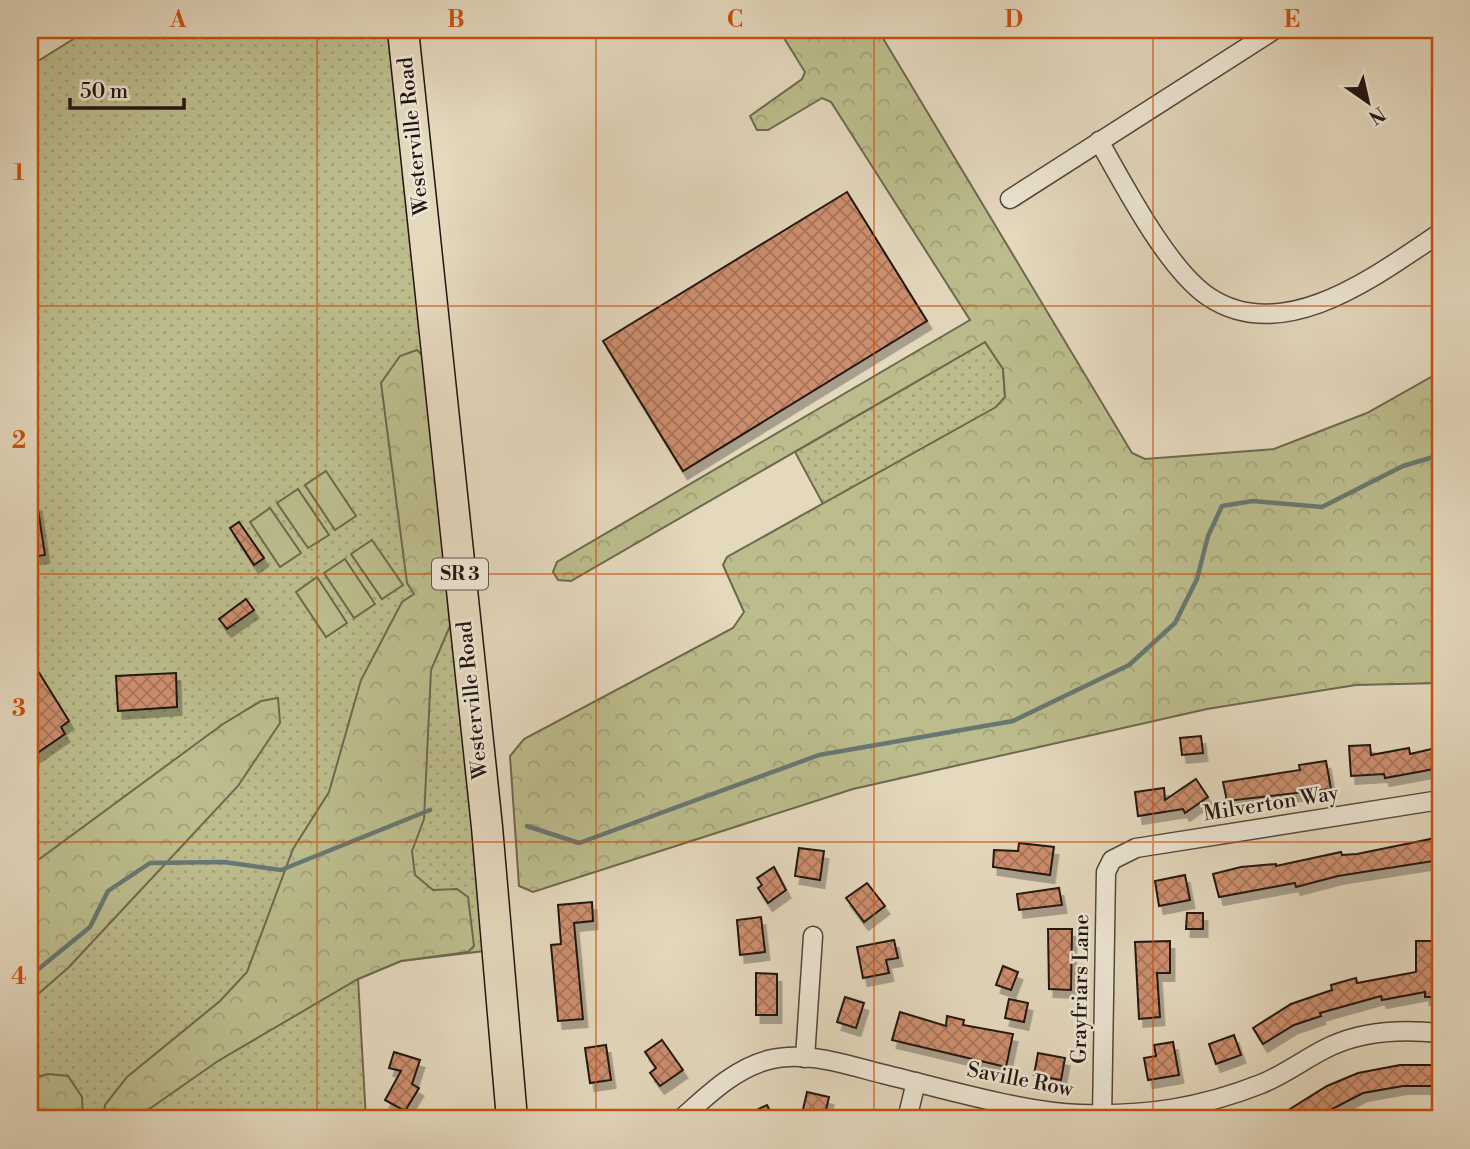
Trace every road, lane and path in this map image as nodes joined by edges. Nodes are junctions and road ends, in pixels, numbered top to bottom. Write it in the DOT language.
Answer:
graph roads {
  1 [pos="404,30"];
  2 [pos="1274,30"];
  3 [pos="1099,141"];
  4 [pos="1010,199"];
  5 [pos="1440,233"];
  6 [pos="1440,800"];
  7 [pos="1112,860"];
  8 [pos="813,936"];
  9 [pos="1440,1034"];
  10 [pos="805,1058"];
  11 [pos="916,1082"];
  12 [pos="1102,1117"];
  13 [pos="512,1119"];
  14 [pos="681,1119"];
  15 [pos="907,1119"];
  1 -- 13 [label="main road, Westerville Road / SR 3"];
  2 -- 3 [label="street"];
  3 -- 4 [label="street"];
  3 -- 5 [label="street"];
  6 -- 7 [label="street, Milverton Way"];
  7 -- 12 [label="street, Grayfriars Lane"];
  8 -- 10 [label="street"];
  9 -- 12 [label="street, Saville Row"];
  10 -- 11 [label="street, Saville Row"];
  10 -- 14 [label="street, Saville Row"];
  11 -- 12 [label="street, Saville Row"];
  11 -- 15 [label="street"];
}
